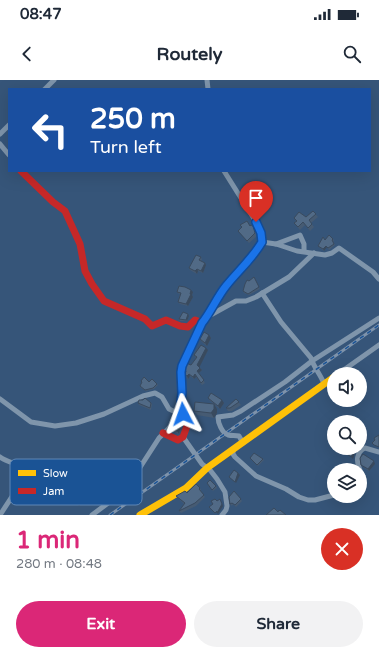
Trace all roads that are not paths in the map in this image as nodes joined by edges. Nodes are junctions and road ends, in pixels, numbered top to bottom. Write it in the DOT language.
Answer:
graph roads {
  1 [pos="54,80"];
  2 [pos="46,88"];
  3 [pos="8,126"];
  4 [pos="0,134"];
  5 [pos="0,144"];
  6 [pos="8,154"];
  7 [pos="22,172"];
  8 [pos="225,172"];
  9 [pos="262,242"];
  10 [pos="276,244"];
  11 [pos="304,251"];
  12 [pos="314,253"];
  13 [pos="379,279"];
  14 [pos="262,293"];
  15 [pos="379,318"];
  16 [pos="204,320"];
  17 [pos="379,345"];
  18 [pos="312,361"];
  19 [pos="348,367"];
  20 [pos="327,382"];
  21 [pos="324,384"];
  22 [pos="0,399"];
  23 [pos="182,415"];
  24 [pos="163,433"];
  25 [pos="183,437"];
  26 [pos="242,443"];
  27 [pos="233,449"];
  28 [pos="379,452"];
  29 [pos="0,457"];
  30 [pos="10,462"];
  31 [pos="358,463"];
  32 [pos="142,465"];
  33 [pos="207,468"];
  34 [pos="327,497"];
  35 [pos="10,498"];
  36 [pos="105,505"];
  37 [pos="0,514"];
  38 [pos="92,515"];
  39 [pos="140,515"];
  40 [pos="222,515"];
  1 -- 2 [label="street"];
  3 -- 4 [label="street"];
  5 -- 6 [label="street"];
  7 -- 16 [label="street"];
  8 -- 9 [label="street"];
  9 -- 10 [label="street"];
  9 -- 16 [label="street"];
  10 -- 11 [label="street"];
  10 -- 11 [label="street"];
  11 -- 12 [label="street"];
  12 -- 13 [label="street"];
  12 -- 14 [label="street"];
  14 -- 16 [label="street"];
  14 -- 18 [label="street"];
  15 -- 18 [label="street"];
  16 -- 23 [label="street"];
  17 -- 19 [label="street"];
  18 -- 21 [label="street"];
  18 -- 26 [label="street"];
  20 -- 21 [label="street"];
  21 -- 26 [label="street"];
  22 -- 23 [label="street"];
  23 -- 24 [label="street"];
  23 -- 25 [label="street"];
  24 -- 25 [label="street"];
  24 -- 32 [label="street"];
  25 -- 33 [label="street"];
  26 -- 27 [label="street"];
  27 -- 33 [label="street"];
  27 -- 34 [label="street"];
  28 -- 31 [label="street"];
  29 -- 30 [label="street"];
  33 -- 39 [label="street"];
  33 -- 40 [label="street"];
  35 -- 37 [label="street"];
  36 -- 38 [label="street"];
}
